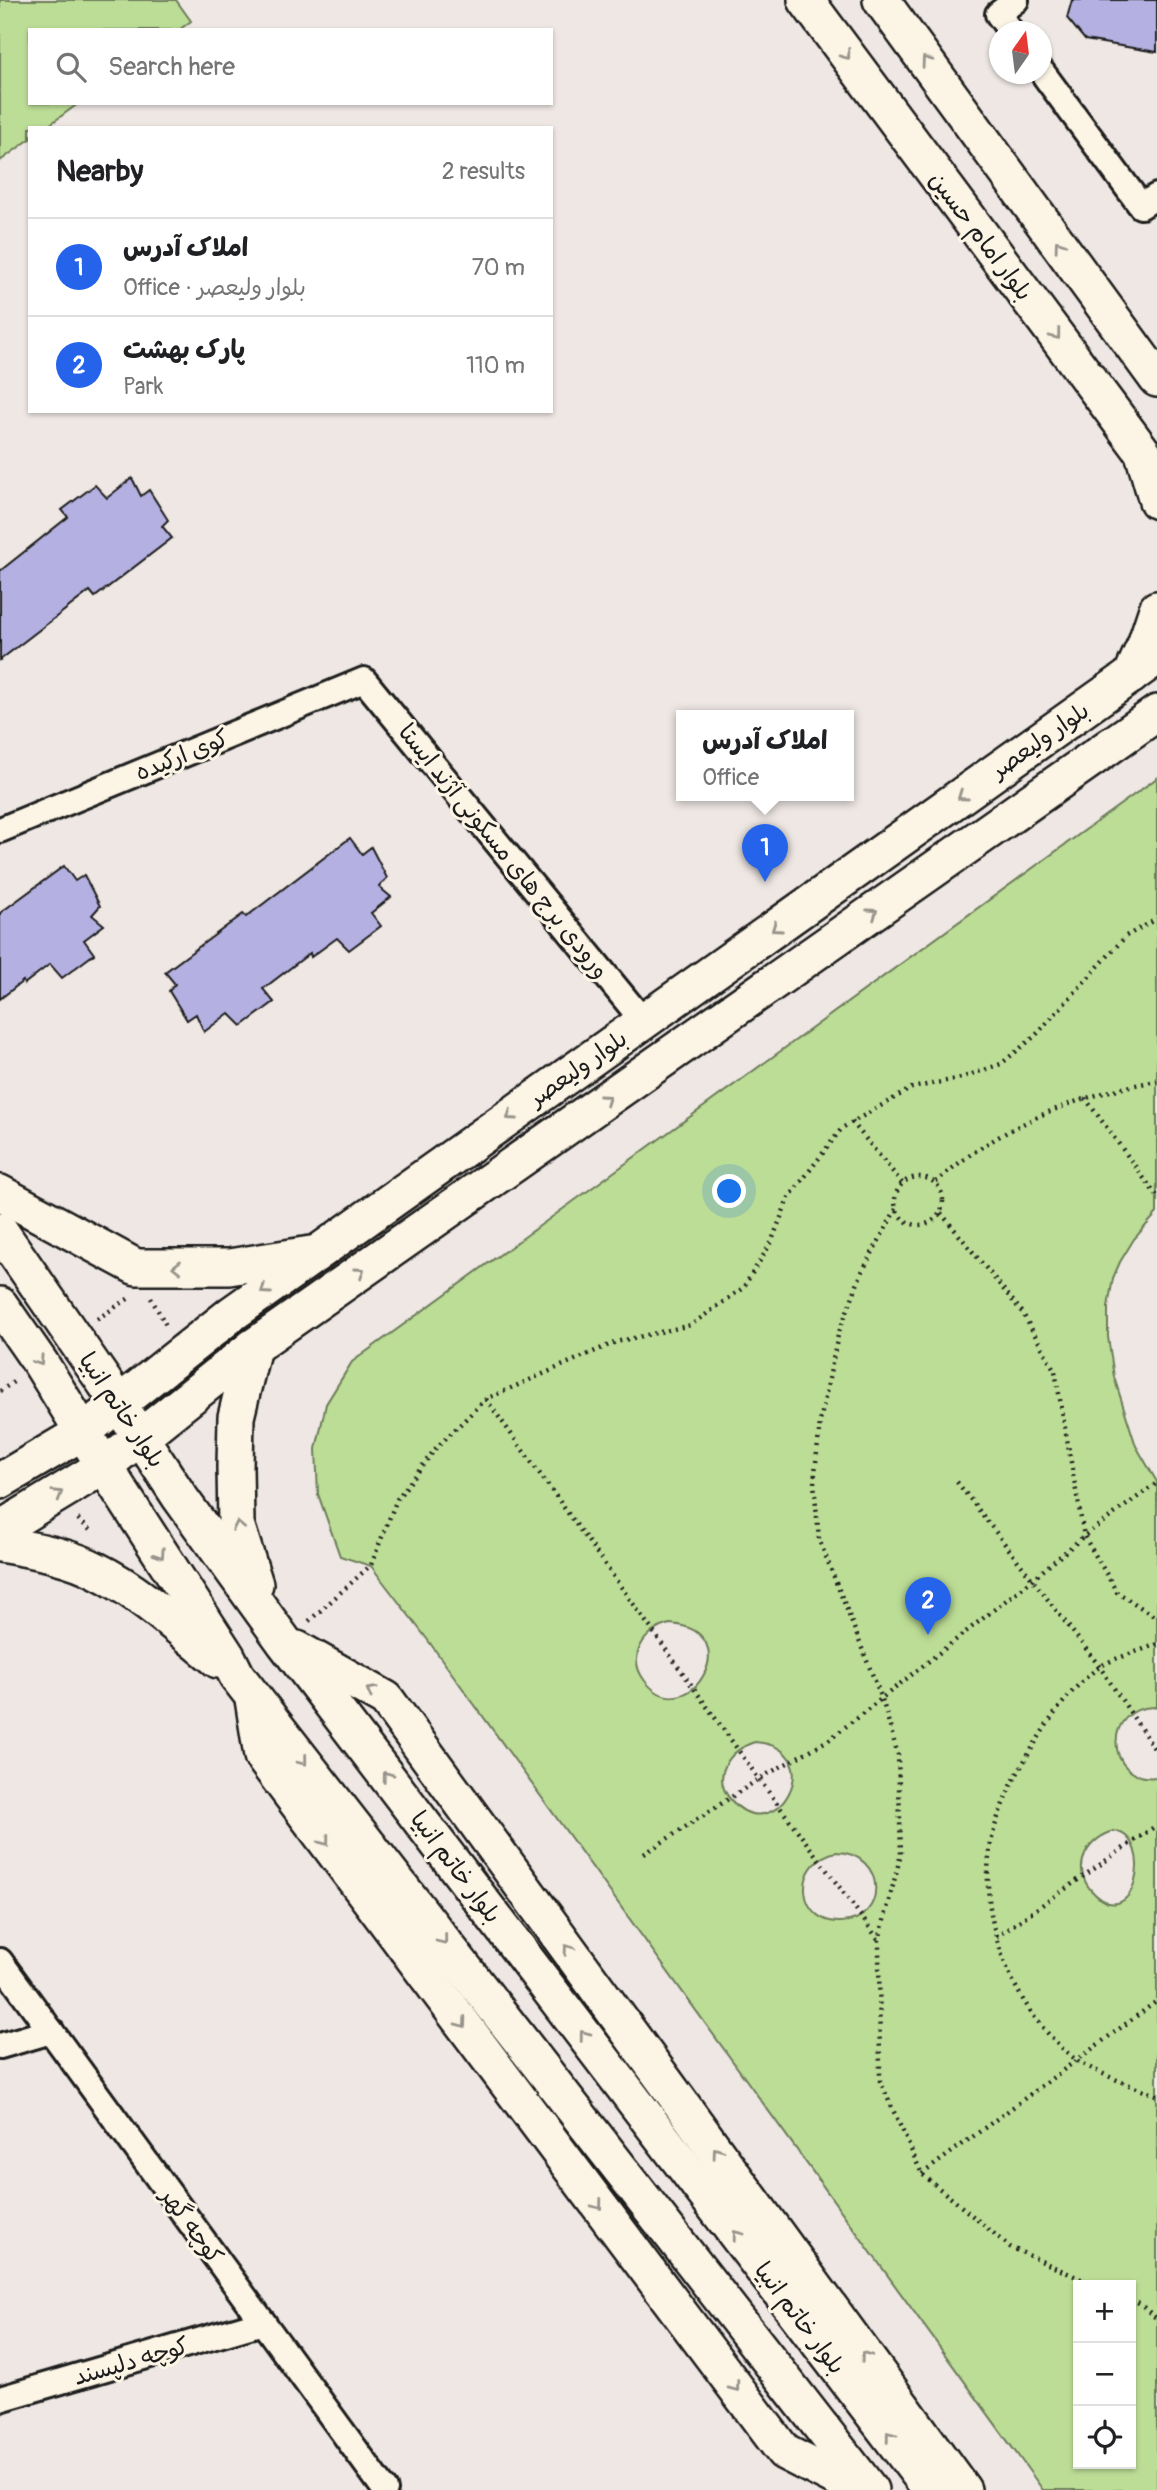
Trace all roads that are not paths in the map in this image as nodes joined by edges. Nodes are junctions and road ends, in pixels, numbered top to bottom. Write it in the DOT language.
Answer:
graph roads {
  1 [pos="806,0"];
  2 [pos="881,0"];
  3 [pos="1016,0"];
  4 [pos="1003,21"];
  5 [pos="1050,84"];
  6 [pos="1157,197"];
  7 [pos="1157,379"];
  8 [pos="1150,462"];
  9 [pos="1157,501"];
  10 [pos="1157,609"];
  11 [pos="1144,667"];
  12 [pos="365,680"];
  13 [pos="1157,713"];
  14 [pos="0,830"];
  15 [pos="644,1022"];
  16 [pos="0,1193"];
  17 [pos="0,1231"];
  18 [pos="318,1253"];
  19 [pos="0,1305"];
  20 [pos="253,1347"];
  21 [pos="119,1405"];
  22 [pos="83,1432"];
  23 [pos="139,1436"];
  24 [pos="104,1466"];
  25 [pos="0,1481"];
  26 [pos="0,1530"];
  27 [pos="0,1544"];
  28 [pos="274,1627"];
  29 [pos="239,1676"];
  30 [pos="0,1961"];
  31 [pos="51,2031"];
  32 [pos="0,2046"];
  33 [pos="618,2080"];
  34 [pos="575,2111"];
  35 [pos="263,2322"];
  36 [pos="0,2399"];
  37 [pos="385,2490"];
  38 [pos="859,2490"];
  39 [pos="870,2490"];
  40 [pos="931,2490"];
  41 [pos="963,2490"];
  1 -- 8 [label="main road, بلوار امام حسین, one-way"];
  7 -- 2 [label="main road, one-way"];
  3 -- 4 [label="street"];
  5 -- 6 [label="street"];
  8 -- 9 [label="main road"];
  10 -- 11 [label="main road"];
  11 -- 15 [label="main road, بلوار ولیعصر, one-way"];
  12 -- 14 [label="street, کوی ارکیده"];
  12 -- 15 [label="street, ورودی برج های مسکونی آژند ایستا"];
  20 -- 13 [label="main road, بلوار ولیعصر, one-way"];
  15 -- 18 [label="main road, بلوار ولیعصر, one-way"];
  18 -- 16 [label="main road, one-way"];
  17 -- 21 [label="main road, بلوار خاتم انبیا"];
  18 -- 21 [label="main road, بلوار ولیعصر, one-way"];
  19 -- 22 [label="main road, بلوار خاتم انبیا, one-way"];
  20 -- 23 [label="main road, بلوار ولیعصر"];
  28 -- 20 [label="main road, one-way"];
  21 -- 22 [label="main road, بلوار ولیعصر"];
  21 -- 23 [label="main road, بلوار خاتم انبیا"];
  22 -- 24 [label="main road, بلوار خاتم انبیا"];
  22 -- 25 [label="main road, بلوار ولیعصر"];
  23 -- 24 [label="main road, بلوار ولیعصر"];
  23 -- 28 [label="main road, بلوار خاتم انبیا"];
  26 -- 24 [label="main road, بلوار ولیعصر, one-way"];
  24 -- 29 [label="main road, بلوار خاتم انبیا, one-way"];
  27 -- 29 [label="main road"];
  28 -- 29 [label="main road"];
  33 -- 28 [label="main road, بلوار خاتم انبیا, one-way"];
  41 -- 28 [label="main road, one-way"];
  29 -- 34 [label="main road, بلوار خاتم انبیا, one-way"];
  29 -- 38 [label="main road, one-way"];
  30 -- 31 [label="street, کوچه گهر"];
  31 -- 32 [label="street"];
  31 -- 35 [label="street, کوچه گهر"];
  33 -- 34 [label="main road"];
  40 -- 33 [label="main road, بلوار خاتم انبیا, one-way"];
  34 -- 39 [label="main road, بلوار خاتم انبیا"];
  35 -- 36 [label="street, کوچه دلپسند"];
  35 -- 37 [label="street, کوچه گهر"];
}
